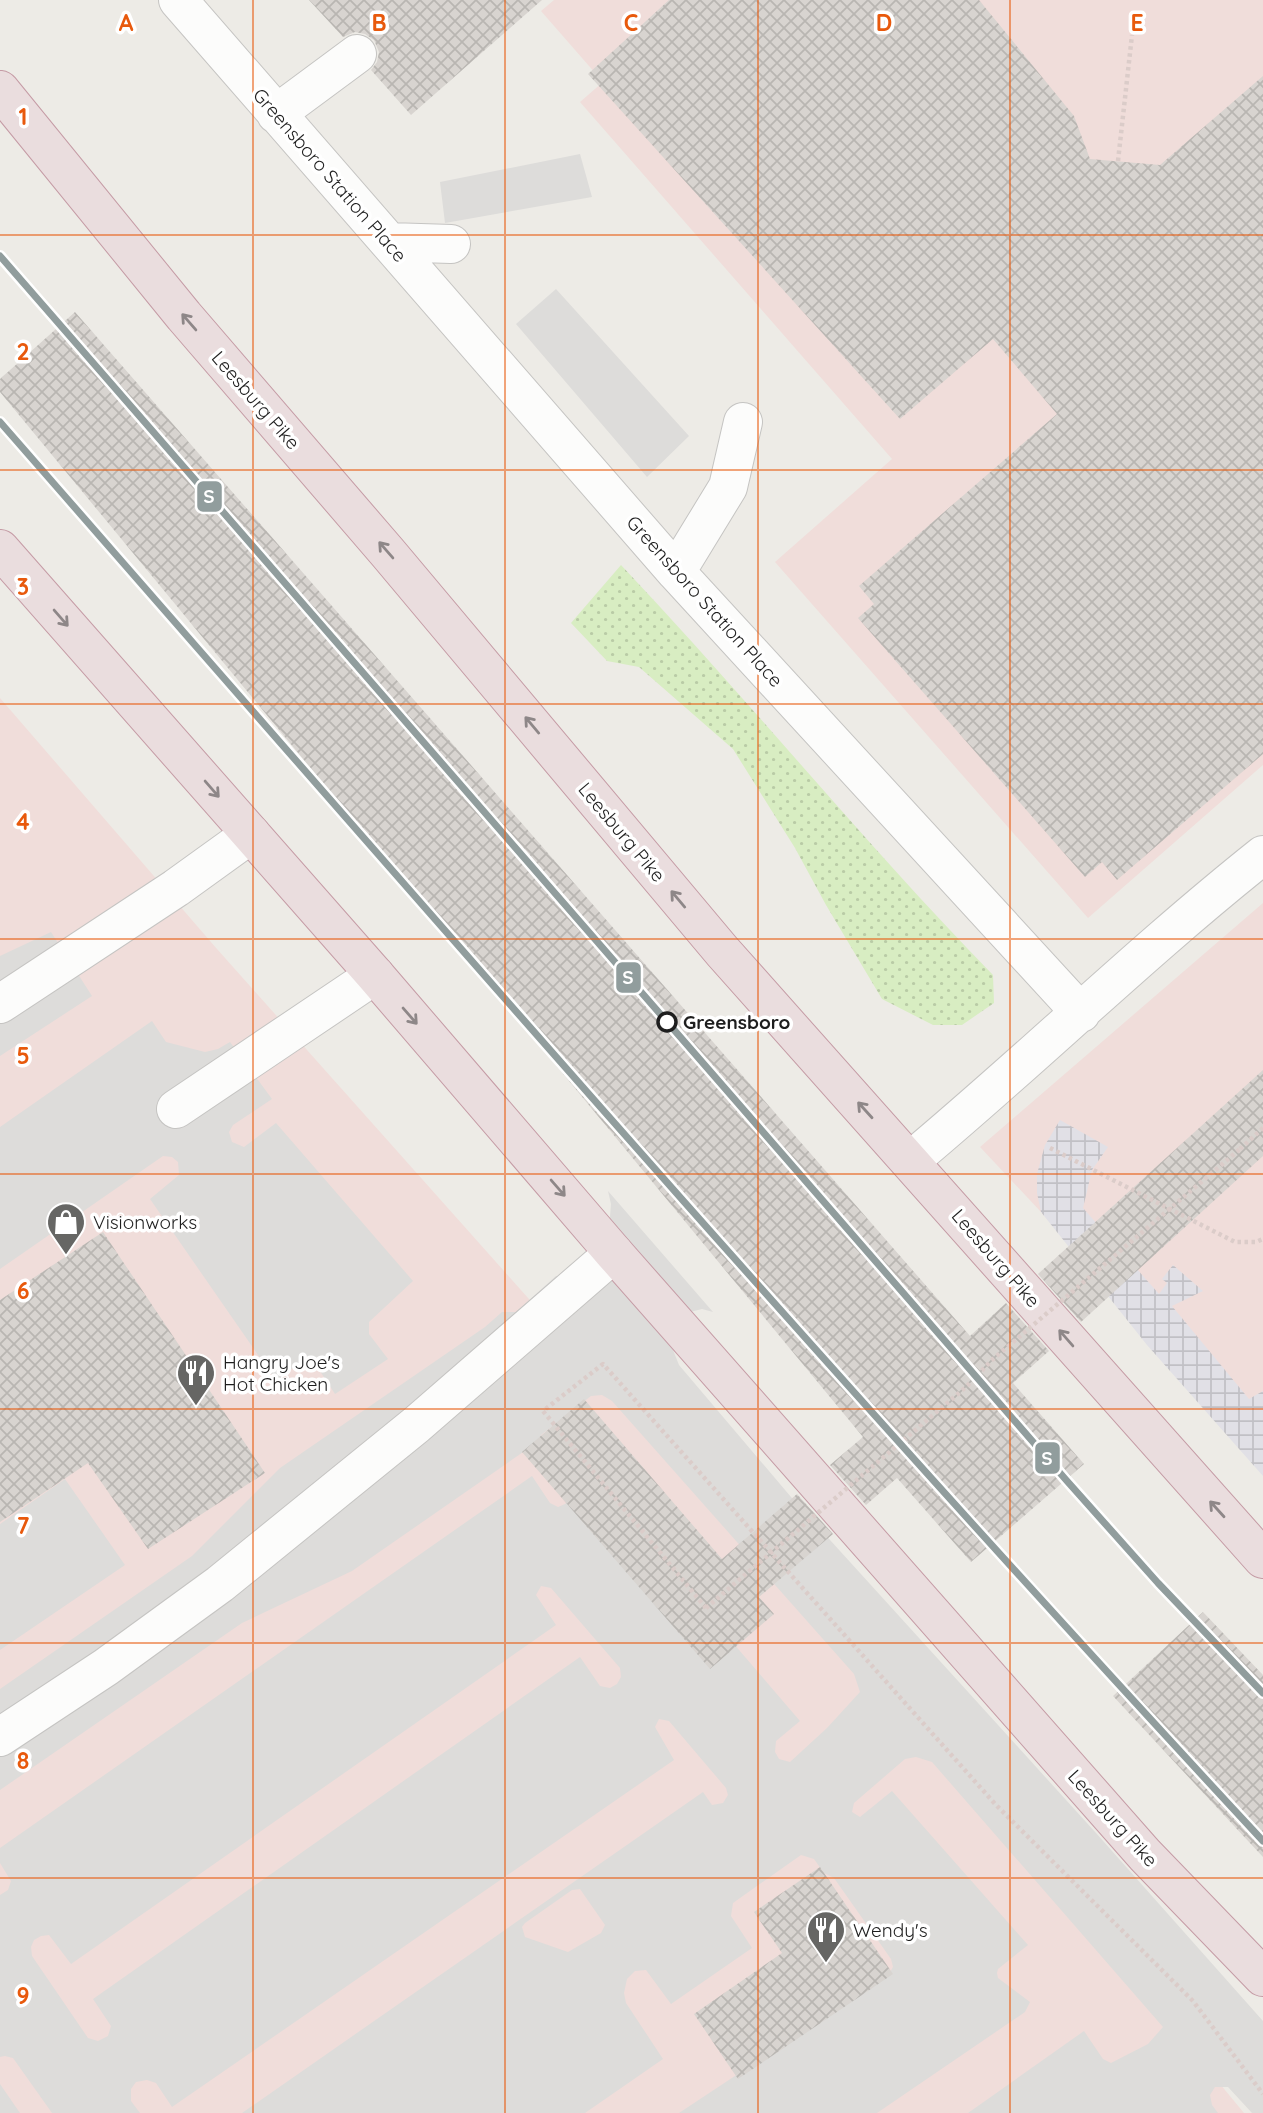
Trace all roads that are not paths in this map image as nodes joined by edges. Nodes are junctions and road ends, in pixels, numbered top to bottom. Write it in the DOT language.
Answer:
graph roads {
  1 [pos="178,0"];
  2 [pos="357,54"];
  3 [pos="0,90"];
  4 [pos="276,114"];
  5 [pos="389,242"];
  6 [pos="451,244"];
  7 [pos="743,422"];
  8 [pos="0,549"];
  9 [pos="676,572"];
  10 [pos="251,834"];
  11 [pos="1263,855"];
  12 [pos="375,975"];
  13 [pos="0,1004"];
  14 [pos="1081,1013"];
  15 [pos="176,1109"];
  16 [pos="910,1161"];
  17 [pos="614,1253"];
  18 [pos="1263,1559"];
  19 [pos="0,1737"];
  20 [pos="1263,1977"];
  1 -- 4 [label="street, Greensboro Station Place"];
  2 -- 4 [label="street"];
  16 -- 3 [label="highway, Leesburg Pike, one-way"];
  4 -- 5 [label="street, Greensboro Station Place"];
  5 -- 6 [label="street"];
  5 -- 9 [label="street, Greensboro Station Place"];
  7 -- 9 [label="street"];
  8 -- 10 [label="highway, Leesburg Pike, one-way"];
  9 -- 14 [label="street, Greensboro Station Place"];
  10 -- 12 [label="highway, Leesburg Pike"];
  10 -- 13 [label="street"];
  11 -- 14 [label="street"];
  12 -- 15 [label="street"];
  12 -- 17 [label="highway, Leesburg Pike, one-way"];
  14 -- 16 [label="street"];
  18 -- 16 [label="highway, Leesburg Pike, one-way"];
  17 -- 19 [label="street"];
  17 -- 20 [label="highway, Leesburg Pike"];
}
